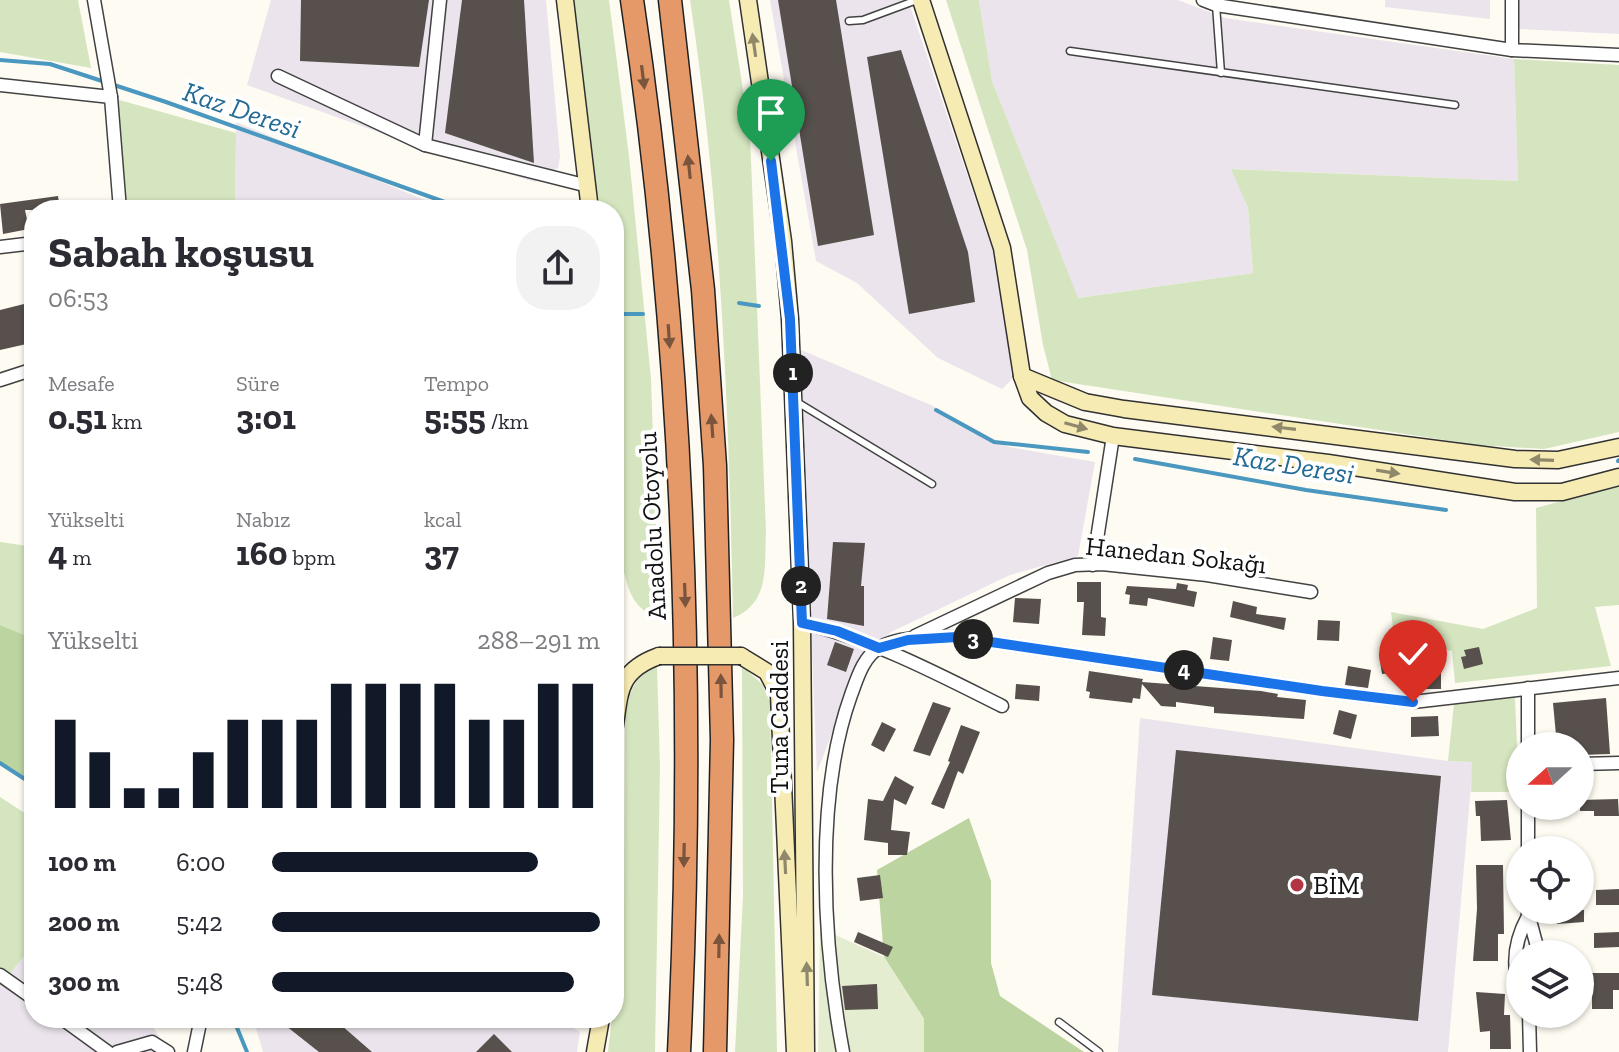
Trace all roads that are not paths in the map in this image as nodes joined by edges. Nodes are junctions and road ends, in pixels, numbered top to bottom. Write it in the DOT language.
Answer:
graph roads {
  1 [pos="94,0"];
  2 [pos="440,0"];
  3 [pos="565,0"];
  4 [pos="632,0"];
  5 [pos="670,0"];
  6 [pos="748,0"];
  7 [pos="919,0"];
  8 [pos="1512,0"];
  9 [pos="1210,2"];
  10 [pos="849,21"];
  11 [pos="1512,50"];
  12 [pos="1070,51"];
  13 [pos="1619,55"];
  14 [pos="1221,73"];
  15 [pos="278,76"];
  16 [pos="0,85"];
  17 [pos="111,94"];
  18 [pos="1455,105"];
  19 [pos="425,145"];
  20 [pos="588,186"];
  21 [pos="119,200"];
  22 [pos="589,200"];
  23 [pos="24,244"];
  24 [pos="0,247"];
  25 [pos="24,372"];
  26 [pos="1022,376"];
  27 [pos="0,380"];
  28 [pos="794,400"];
  29 [pos="1113,436"];
  30 [pos="1619,447"];
  31 [pos="1619,477"];
  32 [pos="932,484"];
  33 [pos="1093,565"];
  34 [pos="1311,592"];
  35 [pos="802,623"];
  36 [pos="908,640"];
  37 [pos="879,648"];
  38 [pos="1619,678"];
  39 [pos="624,681"];
  40 [pos="1528,688"];
  41 [pos="1002,706"];
  42 [pos="1528,732"];
  43 [pos="1619,763"];
  44 [pos="1594,764"];
  45 [pos="0,975"];
  46 [pos="24,992"];
  47 [pos="1059,1022"];
  48 [pos="75,1028"];
  49 [pos="199,1028"];
  50 [pos="589,1028"];
  51 [pos="599,1028"];
  52 [pos="1529,1028"];
  53 [pos="108,1052"];
  54 [pos="117,1052"];
  55 [pos="168,1052"];
  56 [pos="194,1052"];
  57 [pos="588,1052"];
  58 [pos="595,1052"];
  59 [pos="679,1052"];
  60 [pos="715,1052"];
  61 [pos="795,1052"];
  62 [pos="806,1052"];
  63 [pos="843,1052"];
  64 [pos="1099,1052"];
  65 [pos="1530,1052"];
  1 -- 17 [label="street"];
  2 -- 19 [label="street"];
  3 -- 20 [label="main road"];
  4 -- 59 [label="highway, Anadolu Otoyolu, one-way"];
  60 -- 5 [label="highway, one-way"];
  28 -- 6 [label="main road, Tuna Caddesi, one-way"];
  7 -- 10 [label="lane"];
  7 -- 26 [label="main road"];
  8 -- 11 [label="street"];
  9 -- 11 [label="street"];
  9 -- 14 [label="lane"];
  11 -- 13 [label="street"];
  12 -- 14 [label="lane"];
  14 -- 18 [label="lane"];
  15 -- 19 [label="street"];
  16 -- 17 [label="street"];
  17 -- 21 [label="street"];
  19 -- 20 [label="street"];
  20 -- 22 [label="main road"];
  23 -- 24 [label="street"];
  25 -- 27 [label="street"];
  26 -- 29 [label="main road, one-way"];
  30 -- 26 [label="main road, one-way"];
  28 -- 32 [label="lane"];
  28 -- 35 [label="main road, Tuna Caddesi"];
  29 -- 31 [label="main road, one-way"];
  29 -- 33 [label="street"];
  33 -- 34 [label="street, Hanedan Sokağı"];
  33 -- 36 [label="street, Hanedan Sokağı"];
  35 -- 37 [label="street"];
  62 -- 35 [label="main road, Tuna Caddesi, one-way"];
  36 -- 37 [label="street"];
  36 -- 40 [label="street"];
  37 -- 41 [label="street"];
  37 -- 63 [label="street"];
  38 -- 40 [label="street"];
  61 -- 39 [label="main road, one-way, bridge"];
  40 -- 42 [label="street"];
  43 -- 44 [label="street"];
  45 -- 46 [label="street"];
  47 -- 64 [label="lane"];
  48 -- 53 [label="street"];
  49 -- 56 [label="street"];
  50 -- 57 [label="main road"];
  51 -- 58 [label="main road"];
  52 -- 65 [label="street"];
  54 -- 55 [label="street"];
}
